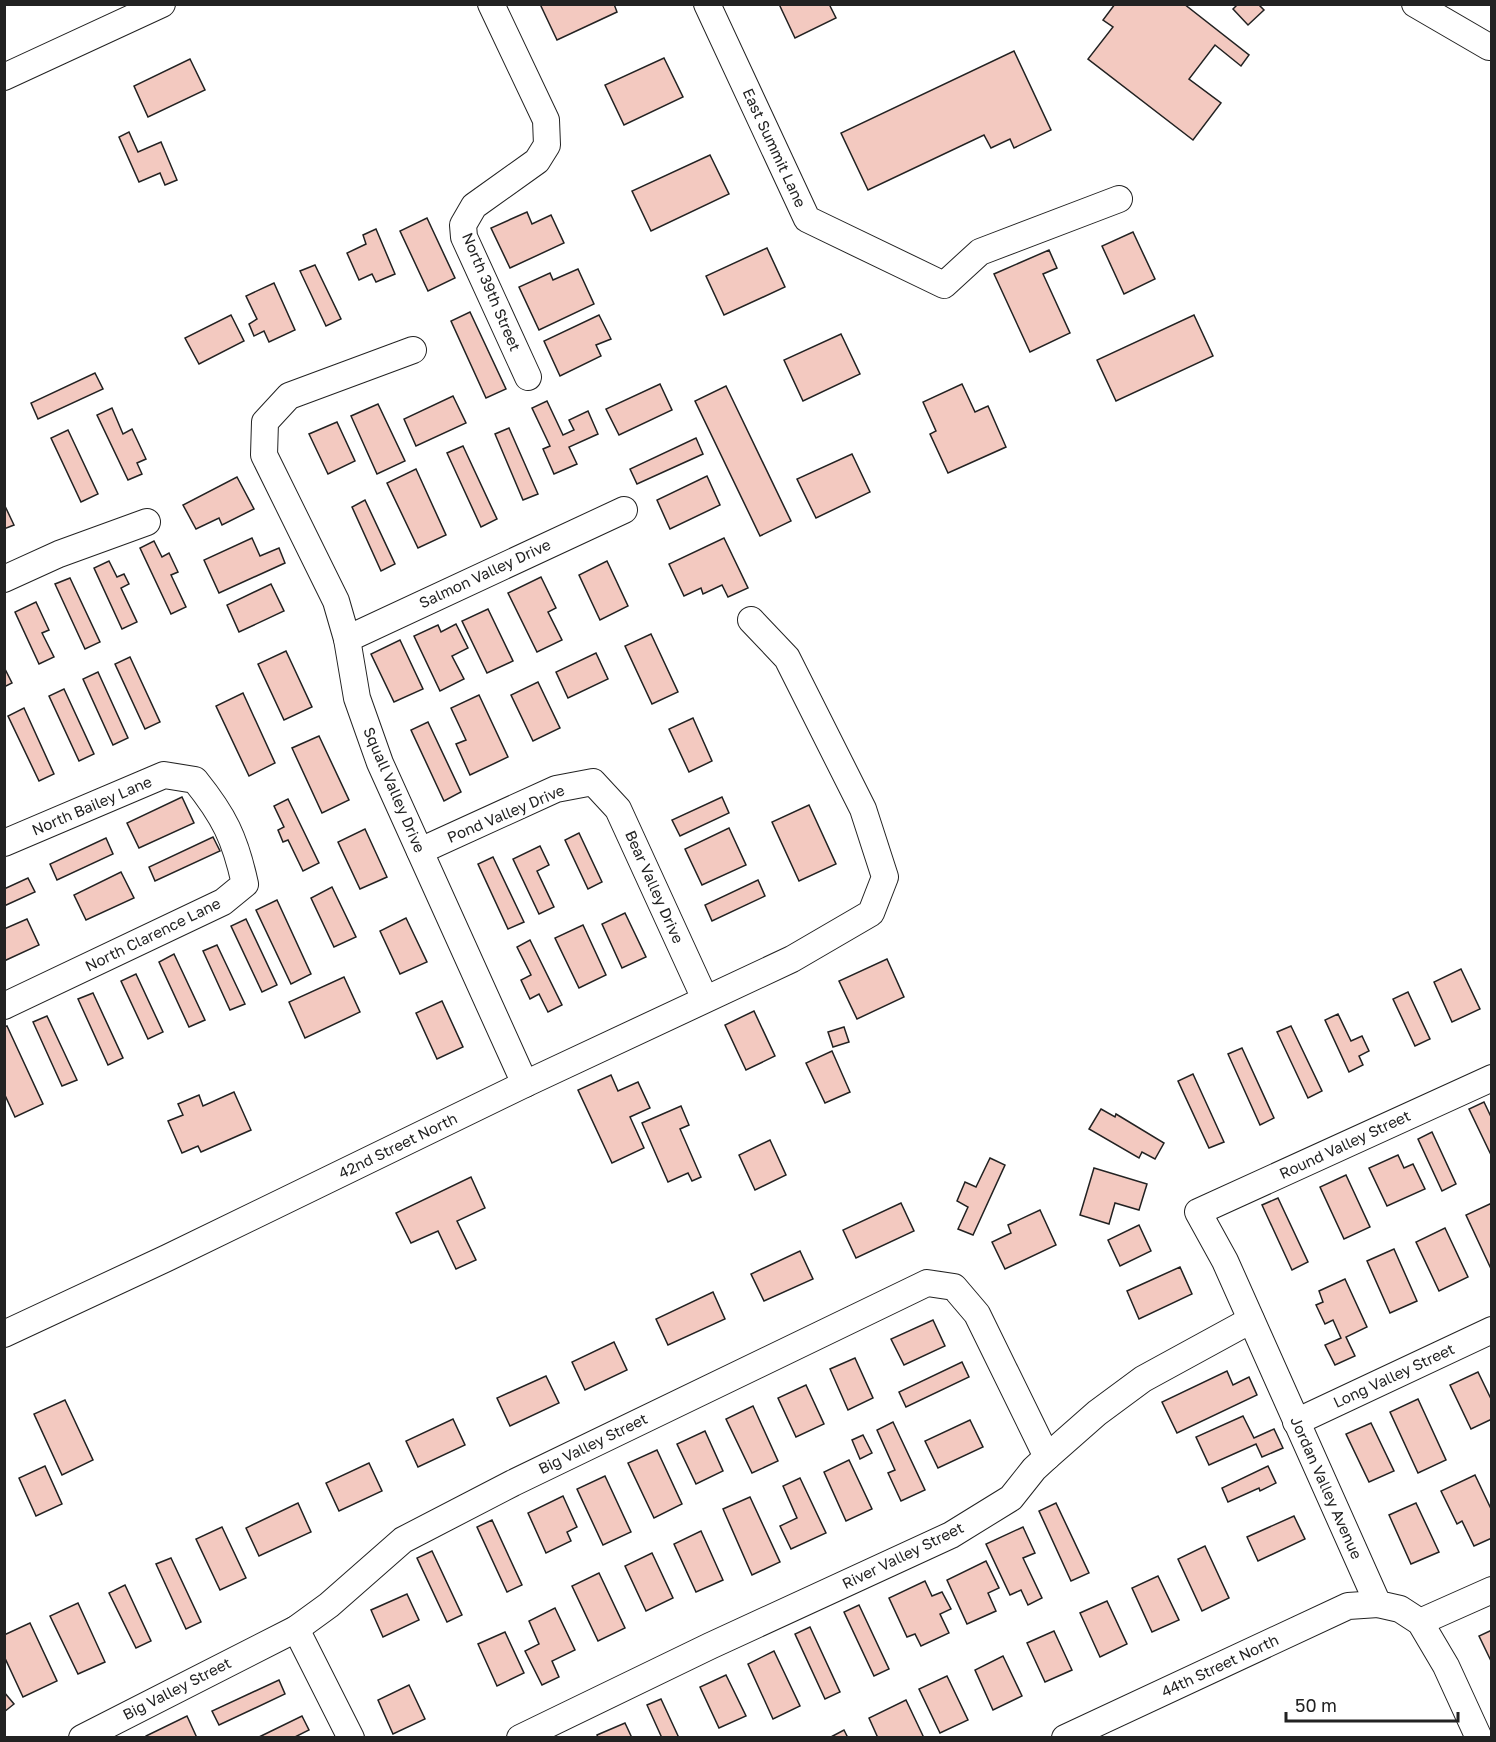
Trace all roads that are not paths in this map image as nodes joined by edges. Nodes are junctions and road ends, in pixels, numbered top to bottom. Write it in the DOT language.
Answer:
graph roads {
  1 [pos="162,4"];
  2 [pos="491,4"];
  3 [pos="707,4"];
  4 [pos="1415,4"];
  5 [pos="126,12"];
  6 [pos="1491,46"];
  7 [pos="4,77"];
  8 [pos="1119,199"];
  9 [pos="413,350"];
  10 [pos="528,377"];
  11 [pos="624,510"];
  12 [pos="147,522"];
  13 [pos="4,579"];
  14 [pos="752,620"];
  15 [pos="347,639"];
  16 [pos="593,782"];
  17 [pos="228,827"];
  18 [pos="4,843"];
  19 [pos="420,851"];
  20 [pos="705,999"];
  21 [pos="4,1006"];
  22 [pos="1491,1078"];
  23 [pos="525,1084"];
  24 [pos="1198,1212"];
  25 [pos="1251,1320"];
  26 [pos="1491,1330"];
  27 [pos="4,1334"];
  28 [pos="1296,1422"];
  29 [pos="1047,1457"];
  30 [pos="1491,1590"];
  31 [pos="1378,1604"];
  32 [pos="1420,1623"];
  33 [pos="296,1629"];
  34 [pos="82,1737"];
  35 [pos="351,1737"];
  36 [pos="520,1737"];
  37 [pos="1065,1737"];
  38 [pos="1479,1737"];
  1 -- 5 [label="street"];
  2 -- 10 [label="street, North 39th Street"];
  3 -- 8 [label="street, East Summit Lane"];
  4 -- 6 [label="street"];
  5 -- 7 [label="street"];
  9 -- 15 [label="street, Squall Valley Drive"];
  11 -- 15 [label="street, Salmon Valley Drive"];
  12 -- 13 [label="street"];
  14 -- 20 [label="street, 42nd Street North"];
  15 -- 19 [label="street, Squall Valley Drive"];
  16 -- 19 [label="street, Pond Valley Drive"];
  16 -- 20 [label="street, Bear Valley Drive"];
  17 -- 18 [label="street, North Bailey Lane"];
  17 -- 21 [label="street, North Clarence Lane"];
  19 -- 23 [label="street, Squall Valley Drive"];
  20 -- 23 [label="street, 42nd Street North"];
  22 -- 24 [label="street, Round Valley Street"];
  23 -- 27 [label="street, 42nd Street North"];
  24 -- 25 [label="street, Jordan Valley Avenue"];
  25 -- 28 [label="street, Jordan Valley Avenue"];
  25 -- 29 [label="street, River Valley Street"];
  26 -- 28 [label="street, Long Valley Street"];
  28 -- 31 [label="street, Jordan Valley Avenue"];
  29 -- 33 [label="street, Big Valley Street"];
  29 -- 36 [label="street, River Valley Street"];
  30 -- 32 [label="street"];
  31 -- 32 [label="street"];
  31 -- 37 [label="street, 44th Street North"];
  32 -- 38 [label="street"];
  33 -- 34 [label="street, Big Valley Street"];
  33 -- 35 [label="street"];
}
